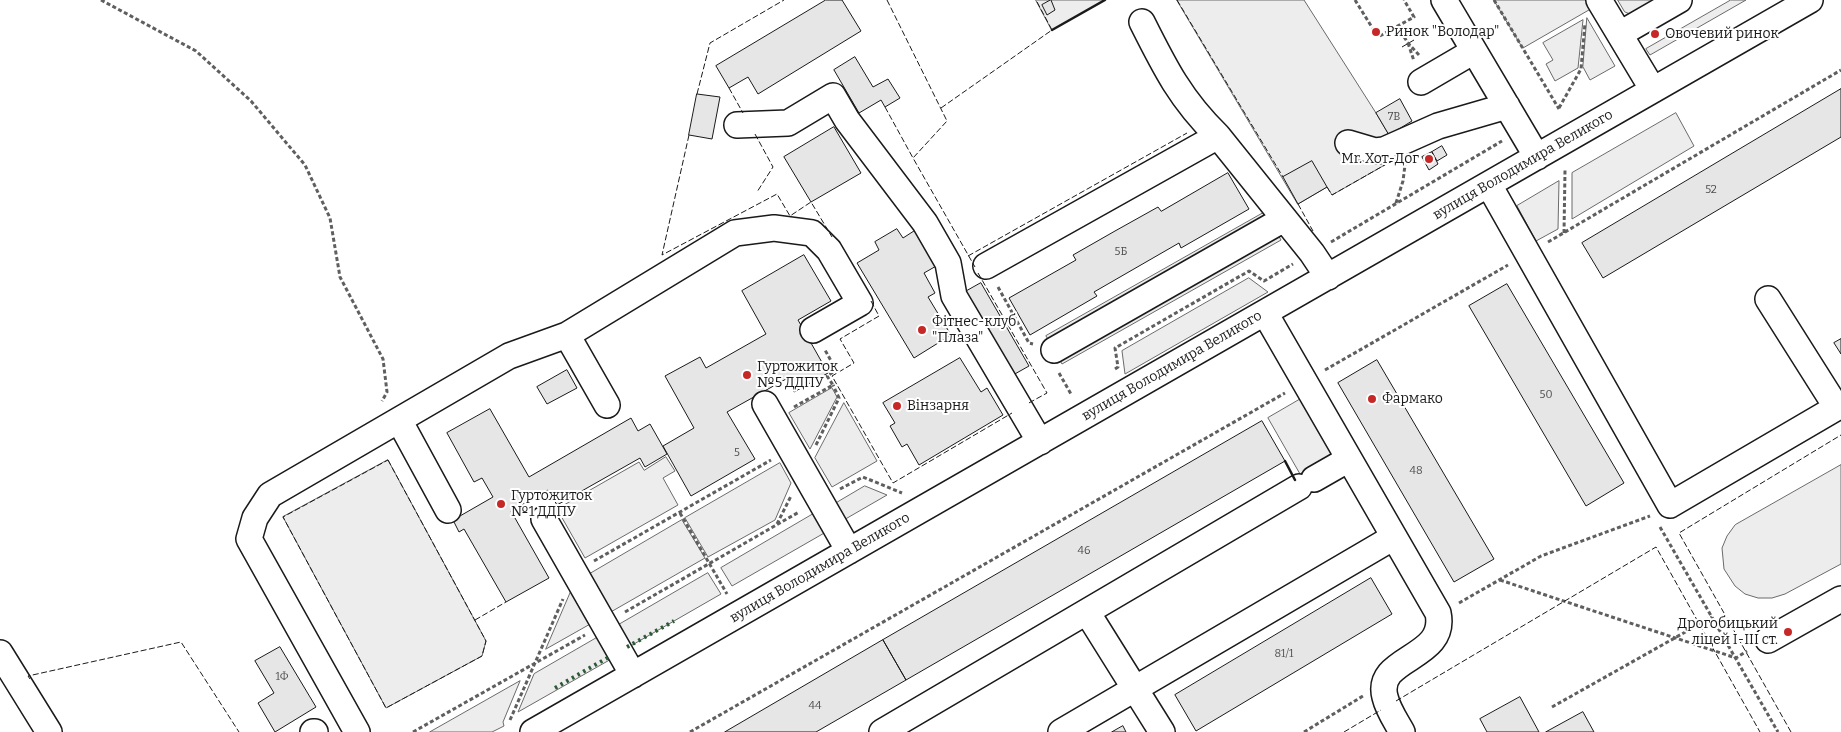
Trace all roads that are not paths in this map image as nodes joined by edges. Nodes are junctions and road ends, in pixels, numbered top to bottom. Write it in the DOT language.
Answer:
graph roads {
  1 [pos="1444,0"];
  2 [pos="1600,0"];
  3 [pos="1679,0"];
  4 [pos="1810,0"];
  5 [pos="1142,22"];
  6 [pos="1620,34"];
  7 [pos="1474,50"];
  8 [pos="1429,77"];
  9 [pos="1653,90"];
  10 [pos="1507,106"];
  11 [pos="736,125"];
  12 [pos="1218,136"];
  13 [pos="1348,144"];
  14 [pos="1537,157"];
  15 [pos="1489,185"];
  16 [pos="1284,218"];
  17 [pos="986,266"];
  18 [pos="1328,277"];
  19 [pos="1768,299"];
  20 [pos="1265,313"];
  21 [pos="567,336"];
  22 [pos="818,339"];
  23 [pos="1049,355"];
  24 [pos="607,405"];
  25 [pos="1839,406"];
  26 [pos="769,411"];
  27 [pos="389,415"];
  28 [pos="1040,442"];
  29 [pos="1349,459"];
  30 [pos="448,510"];
  31 [pos="544,519"];
  32 [pos="1394,537"];
  33 [pos="849,551"];
  34 [pos="1841,598"];
  35 [pos="1088,612"];
  36 [pos="1768,640"];
  37 [pos="0,653"];
  38 [pos="633,675"];
  39 [pos="1136,688"];
  40 [pos="49,732"];
  41 [pos="357,732"];
  42 [pos="533,732"];
  43 [pos="882,732"];
  44 [pos="1061,732"];
  45 [pos="1162,732"];
  46 [pos="1402,732"];
  1 -- 7 [label="street"];
  2 -- 6 [label="street"];
  3 -- 6 [label="street"];
  4 -- 9 [label="street, вулиця Володимира Великого"];
  5 -- 12 [label="street"];
  6 -- 9 [label="street"];
  7 -- 8 [label="street"];
  7 -- 10 [label="street"];
  9 -- 14 [label="street, вулиця Володимира Великого"];
  10 -- 13 [label="street"];
  10 -- 14 [label="street"];
  11 -- 28 [label="street"];
  12 -- 16 [label="street"];
  12 -- 17 [label="street"];
  14 -- 15 [label="street, вулиця Володимира Великого"];
  15 -- 18 [label="street, вулиця Володимира Великого"];
  15 -- 25 [label="street"];
  16 -- 18 [label="street"];
  16 -- 23 [label="street"];
  18 -- 20 [label="street, вулиця Володимира Великого"];
  19 -- 25 [label="street"];
  20 -- 28 [label="street, вулиця Володимира Великого"];
  20 -- 29 [label="street"];
  21 -- 22 [label="street"];
  21 -- 24 [label="street"];
  21 -- 27 [label="street"];
  26 -- 33 [label="street"];
  27 -- 30 [label="street"];
  27 -- 41 [label="street"];
  28 -- 33 [label="street, вулиця Володимира Великого"];
  29 -- 32 [label="street"];
  29 -- 35 [label="street"];
  31 -- 38 [label="street"];
  32 -- 39 [label="street"];
  32 -- 46 [label="street"];
  33 -- 38 [label="street, вулиця Володимира Великого"];
  34 -- 36 [label="street"];
  35 -- 39 [label="street"];
  35 -- 43 [label="street"];
  37 -- 40 [label="street"];
  38 -- 42 [label="street, вулиця Володимира Великого"];
  39 -- 44 [label="street"];
  39 -- 45 [label="street"];
}
